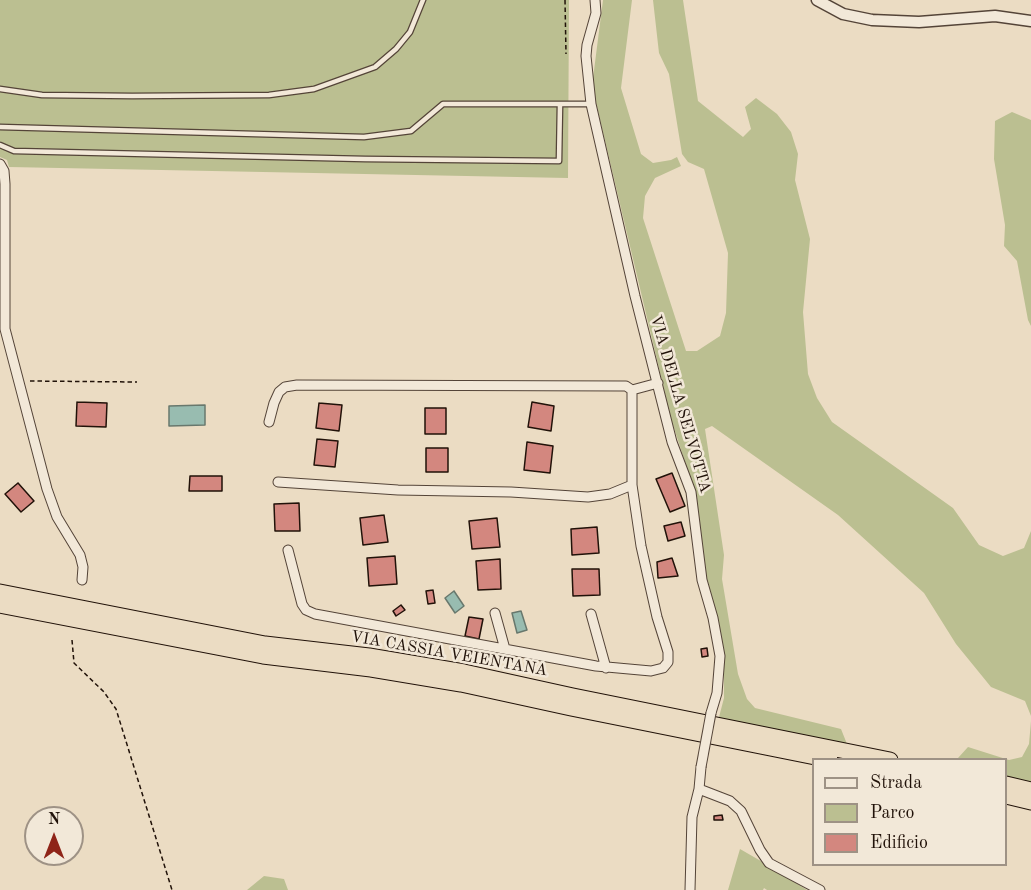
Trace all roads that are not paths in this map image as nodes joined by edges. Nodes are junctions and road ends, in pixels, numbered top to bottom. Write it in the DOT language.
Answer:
graph roads {
  1 [pos="423,0"];
  2 [pos="595,0"];
  3 [pos="817,0"];
  4 [pos="1031,21"];
  5 [pos="0,89"];
  6 [pos="560,104"];
  7 [pos="591,104"];
  8 [pos="0,127"];
  9 [pos="0,145"];
  10 [pos="0,164"];
  11 [pos="657,383"];
  12 [pos="632,390"];
  13 [pos="269,422"];
  14 [pos="278,482"];
  15 [pos="632,485"];
  16 [pos="288,550"];
  17 [pos="82,580"];
  18 [pos="0,591"];
  19 [pos="0,605"];
  20 [pos="495,613"];
  21 [pos="591,614"];
  22 [pos="505,649"];
  23 [pos="606,668"];
  24 [pos="825,758"];
  25 [pos="885,758"];
  26 [pos="1007,784"];
  27 [pos="699,789"];
  28 [pos="1031,790"];
  29 [pos="1007,796"];
  30 [pos="1031,802"];
  31 [pos="690,890"];
  32 [pos="820,890"];
  1 -- 5 [label="lane"];
  2 -- 7 [label="street, VIA DELLA SELVOTTA"];
  3 -- 4 [label="street"];
  6 -- 7 [label="lane"];
  6 -- 8 [label="lane"];
  6 -- 9 [label="lane"];
  7 -- 11 [label="street, VIA DELLA SELVOTTA"];
  10 -- 17 [label="street"];
  11 -- 12 [label="street"];
  11 -- 27 [label="street, VIA DELLA SELVOTTA, bridge"];
  12 -- 13 [label="street"];
  12 -- 15 [label="street"];
  14 -- 15 [label="street"];
  15 -- 23 [label="street"];
  16 -- 22 [label="street"];
  18 -- 25 [label="highway, VIA CASSIA VEIENTANA"];
  19 -- 24 [label="highway, VIA CASSIA VEIENTANA"];
  20 -- 22 [label="street"];
  21 -- 23 [label="street"];
  22 -- 23 [label="street"];
  26 -- 28 [label="highway"];
  27 -- 31 [label="street, VIA DELLA SELVOTTA"];
  27 -- 32 [label="street"];
  29 -- 30 [label="highway"];
}
